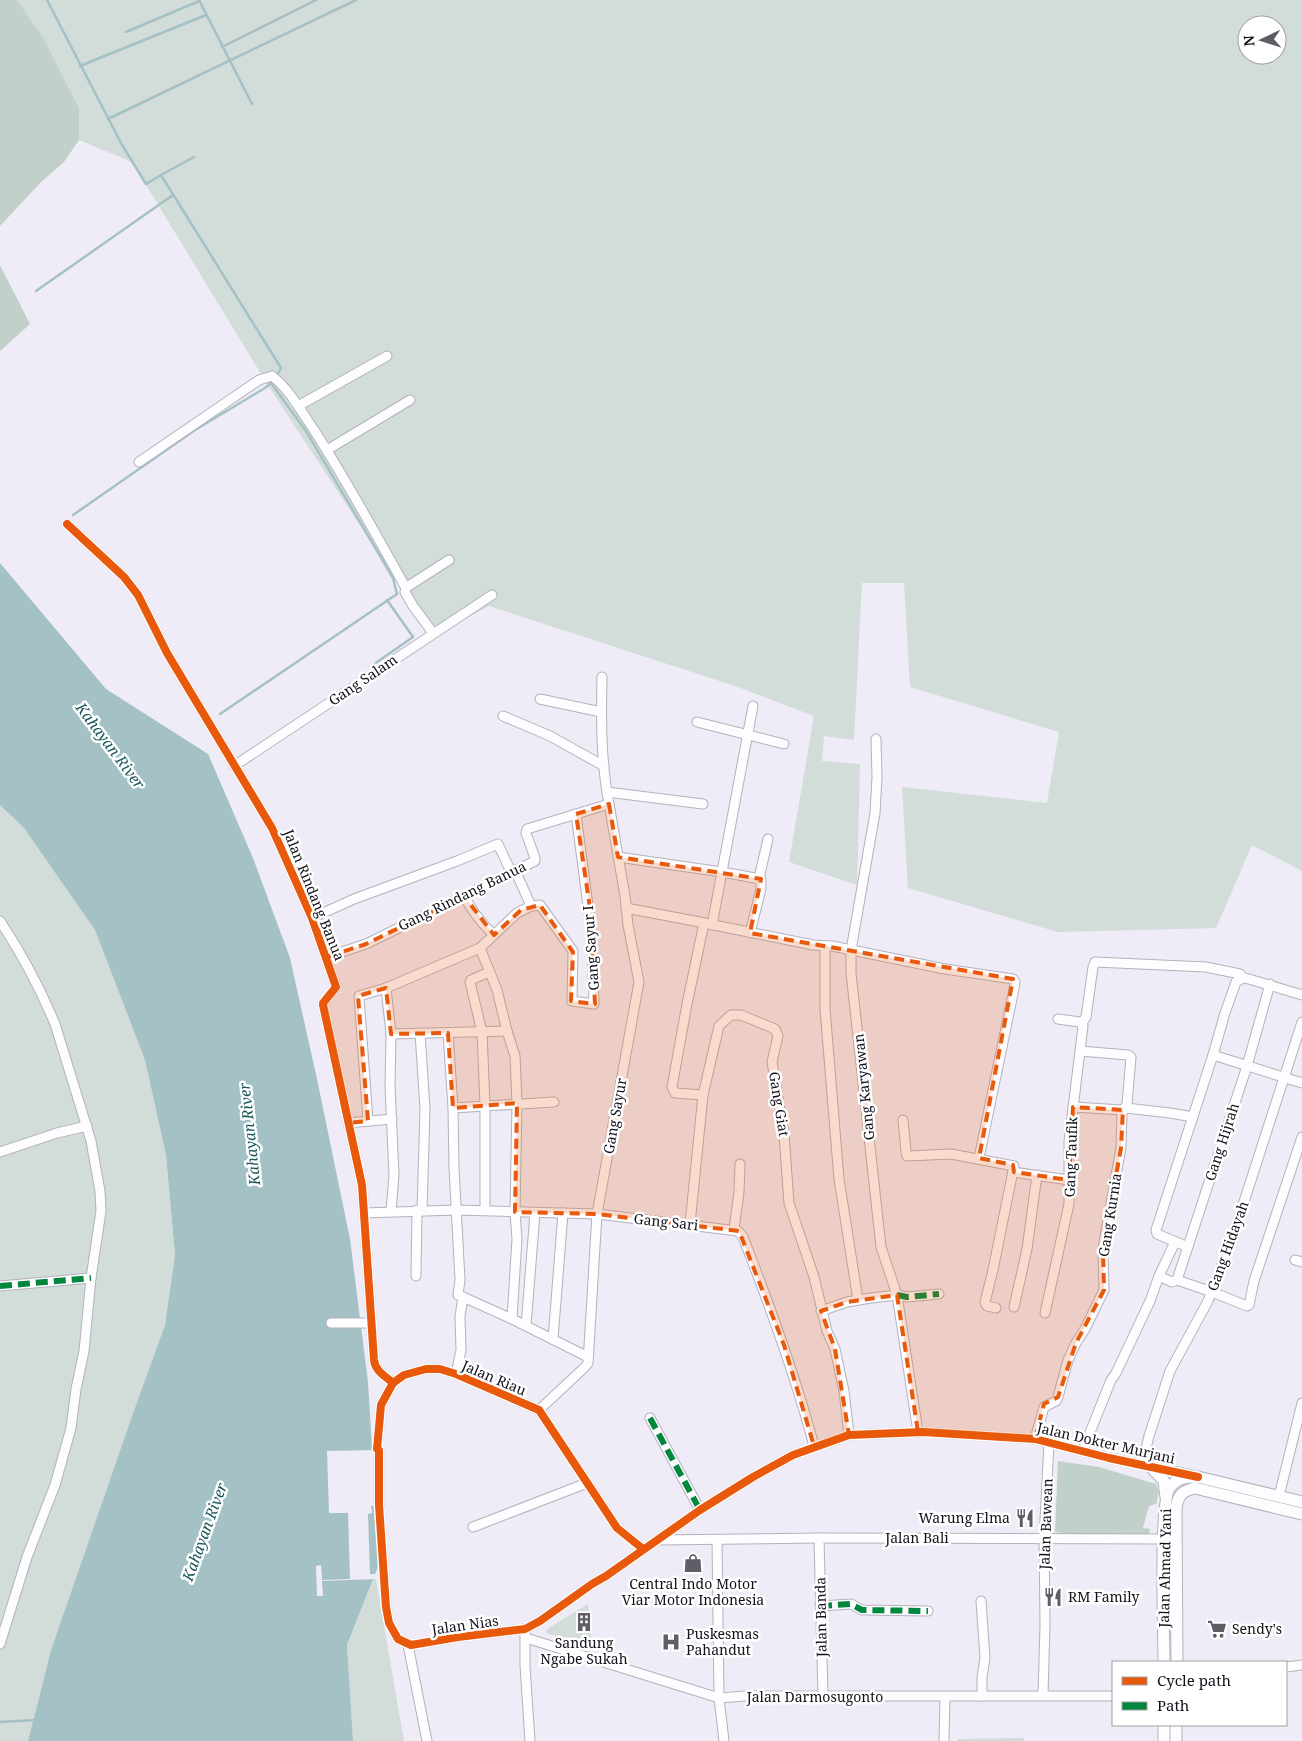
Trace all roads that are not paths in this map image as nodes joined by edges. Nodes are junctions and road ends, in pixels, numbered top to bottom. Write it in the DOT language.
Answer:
graph roads {
  1 [pos="387,356"];
  2 [pos="410,400"];
  3 [pos="298,406"];
  4 [pos="326,450"];
  5 [pos="139,462"];
  6 [pos="67,524"];
  7 [pos="449,560"];
  8 [pos="406,588"];
  9 [pos="492,595"];
  10 [pos="433,633"];
  11 [pos="602,677"];
  12 [pos="540,699"];
  13 [pos="753,706"];
  14 [pos="601,712"];
  15 [pos="503,716"];
  16 [pos="697,722"];
  17 [pos="748,735"];
  18 [pos="876,739"];
  19 [pos="784,744"];
  20 [pos="234,766"];
  21 [pos="604,766"];
  22 [pos="607,792"];
  23 [pos="609,804"];
  24 [pos="703,804"];
  25 [pos="576,814"];
  26 [pos="768,839"];
  27 [pos="618,857"];
  28 [pos="513,871"];
  29 [pos="722,872"];
  30 [pos="759,878"];
  31 [pos="464,896"];
  32 [pos="531,906"];
  33 [pos="626,908"];
  34 [pos="312,918"];
  35 [pos="0,921"];
  36 [pos="708,924"];
  37 [pos="750,933"];
  38 [pos="494,934"];
  39 [pos="826,946"];
  40 [pos="480,948"];
  41 [pos="851,950"];
  42 [pos="326,957"];
  43 [pos="489,972"];
  44 [pos="1243,978"];
  45 [pos="1270,984"];
  46 [pos="386,988"];
  47 [pos="1302,995"];
  48 [pos="1058,1019"];
  49 [pos="1302,1022"];
  50 [pos="1082,1023"];
  51 [pos="507,1031"];
  52 [pos="482,1032"];
  53 [pos="420,1033"];
  54 [pos="448,1033"];
  55 [pos="390,1034"];
  56 [pos="1080,1051"];
  57 [pos="1213,1055"];
  58 [pos="1247,1066"];
  59 [pos="1284,1076"];
  60 [pos="1302,1083"];
  61 [pos="703,1095"];
  62 [pos="554,1102"];
  63 [pos="517,1103"];
  64 [pos="485,1105"];
  65 [pos="1073,1107"];
  66 [pos="453,1108"];
  67 [pos="1125,1109"];
  68 [pos="1193,1117"];
  69 [pos="392,1119"];
  70 [pos="903,1120"];
  71 [pos="368,1121"];
  72 [pos="348,1123"];
  73 [pos="87,1126"];
  74 [pos="1302,1138"];
  75 [pos="0,1152"];
  76 [pos="979,1158"];
  77 [pos="740,1164"];
  78 [pos="1014,1172"];
  79 [pos="1037,1176"];
  80 [pos="1069,1180"];
  81 [pos="420,1210"];
  82 [pos="456,1210"];
  83 [pos="485,1210"];
  84 [pos="391,1211"];
  85 [pos="515,1212"];
  86 [pos="364,1213"];
  87 [pos="535,1213"];
  88 [pos="563,1213"];
  89 [pos="597,1214"];
  90 [pos="690,1224"];
  91 [pos="734,1229"];
  92 [pos="1175,1242"];
  93 [pos="1188,1247"];
  94 [pos="416,1276"];
  95 [pos="1159,1276"];
  96 [pos="92,1278"];
  97 [pos="1177,1280"];
  98 [pos="0,1286"];
  99 [pos="1212,1292"];
  100 [pos="939,1294"];
  101 [pos="897,1295"];
  102 [pos="464,1297"];
  103 [pos="858,1300"];
  104 [pos="1014,1307"];
  105 [pos="996,1308"];
  106 [pos="822,1311"];
  107 [pos="1045,1313"];
  108 [pos="512,1319"];
  109 [pos="330,1323"];
  110 [pos="371,1323"];
  111 [pos="526,1326"];
  112 [pos="553,1339"];
  113 [pos="588,1357"];
  114 [pos="456,1374"];
  115 [pos="393,1383"];
  116 [pos="1302,1402"];
  117 [pos="539,1410"];
  118 [pos="650,1418"];
  119 [pos="918,1432"];
  120 [pos="848,1435"];
  121 [pos="1035,1439"];
  122 [pos="1049,1443"];
  123 [pos="814,1446"];
  124 [pos="1084,1450"];
  125 [pos="1146,1466"];
  126 [pos="1198,1476"];
  127 [pos="1178,1480"];
  128 [pos="587,1483"];
  129 [pos="1279,1496"];
  130 [pos="1166,1498"];
  131 [pos="1302,1502"];
  132 [pos="700,1510"];
  133 [pos="1302,1514"];
  134 [pos="474,1528"];
  135 [pos="818,1538"];
  136 [pos="1044,1538"];
  137 [pos="1164,1539"];
  138 [pos="658,1540"];
  139 [pos="717,1540"];
  140 [pos="1176,1540"];
  141 [pos="643,1550"];
  142 [pos="981,1601"];
  143 [pos="820,1606"];
  144 [pos="928,1611"];
  145 [pos="525,1633"];
  146 [pos="0,1644"];
  147 [pos="408,1645"];
  148 [pos="1164,1661"];
  149 [pos="1177,1661"];
  150 [pos="1302,1665"];
  151 [pos="1287,1667"];
  152 [pos="1042,1695"];
  153 [pos="982,1696"];
  154 [pos="1112,1696"];
  155 [pos="823,1697"];
  156 [pos="945,1697"];
  157 [pos="719,1698"];
  158 [pos="1164,1726"];
  159 [pos="1176,1726"];
  160 [pos="427,1741"];
  161 [pos="530,1741"];
  162 [pos="724,1741"];
  163 [pos="944,1741"];
  164 [pos="1164,1741"];
  165 [pos="1176,1741"];
  1 -- 3 [label="street"];
  2 -- 4 [label="street"];
  3 -- 4 [label="street"];
  3 -- 5 [label="street"];
  4 -- 8 [label="street"];
  6 -- 20 [label="street, Jalan Rindang Banua"];
  7 -- 8 [label="street"];
  8 -- 10 [label="street"];
  9 -- 10 [label="street, Gang Salam"];
  10 -- 20 [label="street, Gang Salam"];
  11 -- 14 [label="street"];
  12 -- 14 [label="street"];
  13 -- 17 [label="street"];
  14 -- 21 [label="street"];
  15 -- 21 [label="street"];
  16 -- 17 [label="street"];
  17 -- 19 [label="street"];
  17 -- 29 [label="street"];
  18 -- 41 [label="street, Gang Karyawan"];
  20 -- 34 [label="street, Jalan Rindang Banua"];
  21 -- 22 [label="street"];
  22 -- 23 [label="street"];
  22 -- 24 [label="street"];
  23 -- 25 [label="street, Gang Rindang Banua"];
  23 -- 27 [label="street, Gang Sayur"];
  25 -- 28 [label="street, Gang Rindang Banua"];
  25 -- 32 [label="street, Gang Sayur I"];
  26 -- 30 [label="street"];
  27 -- 29 [label="street"];
  27 -- 33 [label="street, Gang Sayur"];
  28 -- 31 [label="street, Gang Rindang Banua"];
  28 -- 32 [label="street"];
  28 -- 34 [label="street"];
  29 -- 30 [label="street"];
  29 -- 36 [label="street"];
  30 -- 37 [label="street"];
  31 -- 38 [label="street"];
  31 -- 42 [label="street, Gang Rindang Banua"];
  32 -- 38 [label="street"];
  33 -- 36 [label="street"];
  33 -- 89 [label="street, Gang Sayur"];
  34 -- 42 [label="street, Jalan Rindang Banua"];
  35 -- 73 [label="street"];
  36 -- 37 [label="street"];
  36 -- 61 [label="street"];
  37 -- 39 [label="street"];
  38 -- 40 [label="street"];
  39 -- 41 [label="street"];
  39 -- 103 [label="street"];
  40 -- 43 [label="street"];
  40 -- 46 [label="street"];
  41 -- 76 [label="street"];
  41 -- 101 [label="street, Gang Karyawan"];
  42 -- 72 [label="street, Jalan Rindang Banua"];
  43 -- 51 [label="street"];
  43 -- 52 [label="street"];
  44 -- 45 [label="street"];
  44 -- 50 [label="street, Gang Taufik"];
  44 -- 57 [label="street"];
  45 -- 47 [label="street"];
  45 -- 58 [label="street, Gang Hijrah"];
  46 -- 55 [label="street"];
  46 -- 71 [label="street"];
  48 -- 50 [label="street"];
  49 -- 59 [label="street, Gang Hidayah"];
  50 -- 56 [label="street, Gang Taufik"];
  51 -- 52 [label="street"];
  51 -- 63 [label="street"];
  52 -- 54 [label="street"];
  52 -- 64 [label="street"];
  53 -- 54 [label="street"];
  53 -- 55 [label="street"];
  53 -- 81 [label="street"];
  54 -- 66 [label="street"];
  55 -- 69 [label="street"];
  56 -- 65 [label="street, Gang Taufik"];
  56 -- 67 [label="street, Gang Kurnia"];
  57 -- 58 [label="street"];
  57 -- 68 [label="street"];
  58 -- 59 [label="street"];
  58 -- 93 [label="street, Gang Hijrah"];
  59 -- 60 [label="street"];
  59 -- 99 [label="street, Gang Hidayah"];
  61 -- 90 [label="street, Gang Giat"];
  61 -- 106 [label="street, Gang Giat"];
  62 -- 63 [label="street"];
  63 -- 64 [label="street"];
  63 -- 85 [label="street"];
  64 -- 66 [label="street"];
  64 -- 83 [label="street"];
  65 -- 67 [label="street"];
  65 -- 80 [label="street, Gang Taufik"];
  66 -- 82 [label="street"];
  67 -- 68 [label="street"];
  67 -- 121 [label="street, Gang Kurnia"];
  68 -- 92 [label="street"];
  69 -- 71 [label="street"];
  69 -- 84 [label="street"];
  70 -- 76 [label="street"];
  71 -- 72 [label="street"];
  72 -- 86 [label="street, Jalan Rindang Banua"];
  73 -- 75 [label="street"];
  73 -- 96 [label="street"];
  74 -- 99 [label="street"];
  76 -- 78 [label="street"];
  77 -- 91 [label="street"];
  78 -- 79 [label="street"];
  78 -- 105 [label="street"];
  79 -- 80 [label="street"];
  79 -- 104 [label="street"];
  80 -- 107 [label="street, Gang Taufik"];
  81 -- 82 [label="street, Gang Sari"];
  81 -- 84 [label="street, Gang Sari"];
  81 -- 94 [label="street"];
  82 -- 83 [label="street, Gang Sari"];
  82 -- 102 [label="street"];
  83 -- 85 [label="street, Gang Sari"];
  84 -- 86 [label="street, Gang Sari"];
  85 -- 87 [label="street, Gang Sari"];
  85 -- 108 [label="street"];
  86 -- 110 [label="street, Jalan Rindang Banua"];
  87 -- 88 [label="street, Gang Sari"];
  87 -- 111 [label="street"];
  88 -- 89 [label="street, Gang Sari"];
  88 -- 112 [label="street"];
  89 -- 90 [label="street, Gang Sari"];
  89 -- 113 [label="street, Gang Sayur"];
  90 -- 91 [label="street, Gang Sari"];
  91 -- 123 [label="street"];
  92 -- 93 [label="street"];
  92 -- 95 [label="street"];
  93 -- 97 [label="street, Gang Hijrah"];
  95 -- 97 [label="street"];
  95 -- 124 [label="street"];
  96 -- 98 [label="street"];
  96 -- 146 [label="street"];
  97 -- 99 [label="street"];
  99 -- 125 [label="street, Gang Hidayah"];
  100 -- 101 [label="street"];
  101 -- 103 [label="street"];
  101 -- 119 [label="street, Gang Karyawan"];
  102 -- 108 [label="street"];
  102 -- 114 [label="street"];
  103 -- 106 [label="street"];
  106 -- 120 [label="street, Gang Giat"];
  108 -- 111 [label="street"];
  109 -- 110 [label="street"];
  110 -- 115 [label="street, Jalan Rindang Banua"];
  111 -- 112 [label="street"];
  112 -- 113 [label="street"];
  113 -- 117 [label="street, Gang Sayur"];
  114 -- 115 [label="street, Jalan Riau"];
  114 -- 117 [label="street, Jalan Riau"];
  115 -- 147 [label="street"];
  116 -- 129 [label="street"];
  117 -- 128 [label="street, Jalan Riau"];
  118 -- 132 [label="street"];
  119 -- 120 [label="street, Jalan Dokter Murjani"];
  119 -- 121 [label="street, Jalan Dokter Murjani"];
  120 -- 123 [label="street, Jalan Dokter Murjani"];
  121 -- 122 [label="street, Jalan Dokter Murjani"];
  122 -- 124 [label="street, Jalan Dokter Murjani"];
  122 -- 136 [label="street, Jalan Bawean"];
  123 -- 132 [label="street, Jalan Dokter Murjani"];
  124 -- 125 [label="street, Jalan Dokter Murjani"];
  125 -- 126 [label="street, Jalan Dokter Murjani"];
  125 -- 130 [label="main road"];
  126 -- 127 [label="main road, Jalan Dokter Murjani"];
  126 -- 129 [label="main road, Jalan Dokter Murjani"];
  127 -- 130 [label="main road, Jalan Ahmad Yani"];
  128 -- 134 [label="street"];
  128 -- 141 [label="street, Jalan Riau"];
  129 -- 131 [label="main road, Jalan Dokter Murjani"];
  130 -- 137 [label="main road, Jalan Ahmad Yani"];
  132 -- 138 [label="street, Jalan Dokter Murjani"];
  133 -- 140 [label="main road, Jalan Ahmad Yani"];
  135 -- 136 [label="street, Jalan Bali"];
  135 -- 139 [label="street, Jalan Bali"];
  135 -- 143 [label="street, Jalan Banda"];
  136 -- 137 [label="street, Jalan Bali"];
  136 -- 152 [label="street, Jalan Bawean"];
  137 -- 140 [label="street, Jalan Bali"];
  137 -- 148 [label="main road, Jalan Ahmad Yani"];
  138 -- 139 [label="street, Jalan Bali"];
  138 -- 141 [label="street, Jalan Dokter Murjani"];
  139 -- 157 [label="street"];
  140 -- 149 [label="main road, Jalan Ahmad Yani"];
  141 -- 145 [label="street, Jalan Dokter Murjani"];
  142 -- 153 [label="street"];
  143 -- 144 [label="street"];
  143 -- 155 [label="street, Jalan Banda"];
  145 -- 147 [label="street, Jalan Nias"];
  145 -- 157 [label="street, Jalan Darmosugonto"];
  145 -- 161 [label="street"];
  147 -- 160 [label="street"];
  150 -- 151 [label="street"];
  152 -- 153 [label="street, Jalan Darmosugonto"];
  152 -- 154 [label="street, Jalan Darmosugonto"];
  153 -- 156 [label="street, Jalan Darmosugonto"];
  155 -- 156 [label="street, Jalan Darmosugonto"];
  155 -- 157 [label="street, Jalan Darmosugonto"];
  156 -- 163 [label="street"];
  157 -- 162 [label="street"];
  158 -- 164 [label="main road"];
  159 -- 165 [label="main road"];
}
